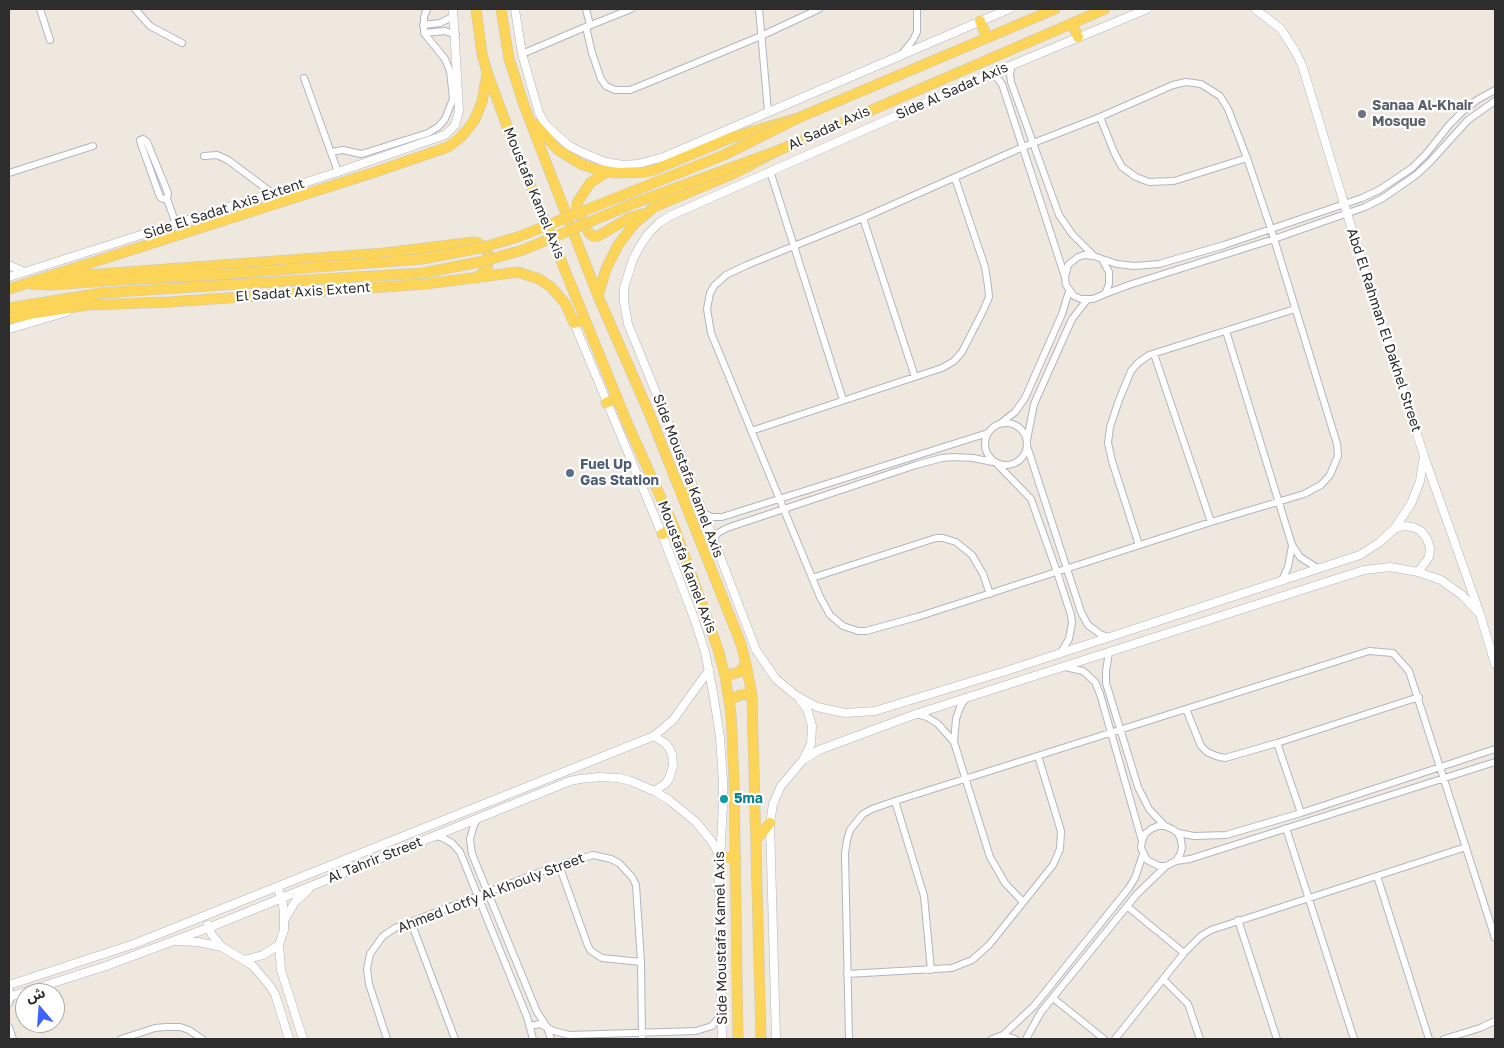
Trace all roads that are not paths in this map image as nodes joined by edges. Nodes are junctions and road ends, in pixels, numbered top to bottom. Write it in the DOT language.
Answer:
graph roads {
  1 [pos="40,9"];
  2 [pos="135,9"];
  3 [pos="427,9"];
  4 [pos="476,9"];
  5 [pos="501,9"];
  6 [pos="515,9"];
  7 [pos="586,9"];
  8 [pos="631,9"];
  9 [pos="759,9"];
  10 [pos="819,9"];
  11 [pos="917,9"];
  12 [pos="1008,9"];
  13 [pos="1055,9"];
  14 [pos="1104,9"];
  15 [pos="1147,9"];
  16 [pos="1255,9"];
  17 [pos="454,13"];
  18 [pos="980,21"];
  19 [pos="1072,22"];
  20 [pos="588,26"];
  21 [pos="424,29"];
  22 [pos="456,36"];
  23 [pos="761,36"];
  24 [pos="987,37"];
  25 [pos="1078,37"];
  26 [pos="50,40"];
  27 [pos="182,43"];
  28 [pos="522,54"];
  29 [pos="902,55"];
  30 [pos="1012,65"];
  31 [pos="487,72"];
  32 [pos="993,73"];
  33 [pos="304,78"];
  34 [pos="1495,90"];
  35 [pos="1495,101"];
  36 [pos="525,108"];
  37 [pos="768,111"];
  38 [pos="798,118"];
  39 [pos="1100,118"];
  40 [pos="1033,144"];
  41 [pos="93,146"];
  42 [pos="1023,148"];
  43 [pos="777,151"];
  44 [pos="331,152"];
  45 [pos="204,156"];
  46 [pos="1247,158"];
  47 [pos="770,171"];
  48 [pos="338,172"];
  49 [pos="607,172"];
  50 [pos="9,173"];
  51 [pos="955,178"];
  52 [pos="272,193"];
  53 [pos="167,199"];
  54 [pos="1344,204"];
  55 [pos="648,212"];
  56 [pos="1347,214"];
  57 [pos="863,218"];
  58 [pos="176,224"];
  59 [pos="1271,229"];
  60 [pos="1274,239"];
  61 [pos="795,245"];
  62 [pos="105,247"];
  63 [pos="1094,256"];
  64 [pos="108,258"];
  65 [pos="1102,260"];
  66 [pos="9,265"];
  67 [pos="24,272"];
  68 [pos="56,274"];
  69 [pos="9,277"];
  70 [pos="1065,277"];
  71 [pos="478,278"];
  72 [pos="26,284"];
  73 [pos="9,289"];
  74 [pos="1069,291"];
  75 [pos="1105,294"];
  76 [pos="598,296"];
  77 [pos="1088,300"];
  78 [pos="88,305"];
  79 [pos="9,308"];
  80 [pos="1295,309"];
  81 [pos="625,312"];
  82 [pos="9,319"];
  83 [pos="585,320"];
  84 [pos="574,324"];
  85 [pos="9,328"];
  86 [pos="1226,331"];
  87 [pos="1154,354"];
  88 [pos="915,378"];
  89 [pos="618,398"];
  90 [pos="843,400"];
  91 [pos="606,403"];
  92 [pos="1001,423"];
  93 [pos="751,431"];
  94 [pos="988,433"];
  95 [pos="1027,443"];
  96 [pos="1424,456"];
  97 [pos="995,463"];
  98 [pos="694,490"];
  99 [pos="682,495"];
  100 [pos="778,498"];
  101 [pos="1279,502"];
  102 [pos="782,509"];
  103 [pos="703,513"];
  104 [pos="1211,522"];
  105 [pos="675,529"];
  106 [pos="1394,529"];
  107 [pos="662,534"];
  108 [pos="713,539"];
  109 [pos="1139,545"];
  110 [pos="1292,545"];
  111 [pos="1319,568"];
  112 [pos="1066,569"];
  113 [pos="1057,572"];
  114 [pos="1418,572"];
  115 [pos="812,578"];
  116 [pos="1282,580"];
  117 [pos="990,594"];
  118 [pos="1480,614"];
  119 [pos="1108,637"];
  120 [pos="1061,652"];
  121 [pos="1109,652"];
  122 [pos="746,664"];
  123 [pos="1495,664"];
  124 [pos="1064,667"];
  125 [pos="709,670"];
  126 [pos="1006,670"];
  127 [pos="725,676"];
  128 [pos="1010,684"];
  129 [pos="752,695"];
  130 [pos="795,695"];
  131 [pos="1419,697"];
  132 [pos="966,698"];
  133 [pos="729,700"];
  134 [pos="1186,709"];
  135 [pos="916,714"];
  136 [pos="1120,730"];
  137 [pos="1111,732"];
  138 [pos="654,736"];
  139 [pos="954,742"];
  140 [pos="1277,743"];
  141 [pos="1495,749"];
  142 [pos="1038,756"];
  143 [pos="803,760"];
  144 [pos="1495,762"];
  145 [pos="1441,768"];
  146 [pos="1444,778"];
  147 [pos="966,779"];
  148 [pos="654,791"];
  149 [pos="895,801"];
  150 [pos="1301,813"];
  151 [pos="478,818"];
  152 [pos="770,823"];
  153 [pos="1165,826"];
  154 [pos="1286,828"];
  155 [pos="1178,833"];
  156 [pos="434,836"];
  157 [pos="756,840"];
  158 [pos="1142,841"];
  159 [pos="1466,847"];
  160 [pos="1143,854"];
  161 [pos="720,857"];
  162 [pos="736,858"];
  163 [pos="1176,861"];
  164 [pos="559,865"];
  165 [pos="1166,866"];
  166 [pos="1377,876"];
  167 [pos="312,886"];
  168 [pos="277,887"];
  169 [pos="488,893"];
  170 [pos="478,896"];
  171 [pos="282,898"];
  172 [pos="1308,898"];
  173 [pos="1023,902"];
  174 [pos="1128,907"];
  175 [pos="206,915"];
  176 [pos="285,919"];
  177 [pos="1238,920"];
  178 [pos="411,922"];
  179 [pos="208,928"];
  180 [pos="1495,938"];
  181 [pos="172,941"];
  182 [pos="279,945"];
  183 [pos="222,947"];
  184 [pos="1184,953"];
  185 [pos="244,960"];
  186 [pos="640,962"];
  187 [pos="931,970"];
  188 [pos="847,974"];
  189 [pos="1163,979"];
  190 [pos="9,986"];
  191 [pos="1053,998"];
  192 [pos="10,999"];
  193 [pos="722,1014"];
  194 [pos="1495,1021"];
  195 [pos="530,1026"];
  196 [pos="9,1027"];
  197 [pos="547,1027"];
  198 [pos="1003,1035"];
  199 [pos="642,1036"];
  200 [pos="13,1039"];
  201 [pos="121,1039"];
  202 [pos="202,1039"];
  203 [pos="290,1039"];
  204 [pos="303,1039"];
  205 [pos="387,1039"];
  206 [pos="455,1039"];
  207 [pos="533,1039"];
  208 [pos="551,1039"];
  209 [pos="722,1039"];
  210 [pos="738,1039"];
  211 [pos="761,1039"];
  212 [pos="776,1039"];
  213 [pos="848,1039"];
  214 [pos="992,1039"];
  215 [pos="1015,1039"];
  216 [pos="1026,1039"];
  217 [pos="1104,1039"];
  218 [pos="1115,1039"];
  219 [pos="1200,1039"];
  220 [pos="1277,1039"];
  221 [pos="1354,1039"];
  222 [pos="1429,1039"];
  223 [pos="1444,1039"];
  1 -- 26 [label="street"];
  2 -- 27 [label="street"];
  3 -- 21 [label="street"];
  4 -- 31 [label="main road, Moustafa Kamel Axis"];
  5 -- 36 [label="main road, Moustafa Kamel Axis"];
  6 -- 28 [label="street"];
  7 -- 20 [label="street"];
  8 -- 20 [label="street"];
  9 -- 23 [label="street"];
  10 -- 23 [label="street"];
  11 -- 29 [label="street"];
  12 -- 18 [label="street"];
  13 -- 24 [label="main road, Al Sadat Axis"];
  14 -- 19 [label="main road, Al Sadat Axis"];
  15 -- 25 [label="street, Side Al Sadat Axis"];
  16 -- 54 [label="street, Abd El Rahman El Dakhel Street"];
  17 -- 21 [label="street"];
  17 -- 22 [label="street"];
  18 -- 24 [label="main road"];
  18 -- 29 [label="street"];
  19 -- 25 [label="main road"];
  19 -- 43 [label="main road, Al Sadat Axis"];
  20 -- 23 [label="street"];
  20 -- 28 [label="street"];
  21 -- 22 [label="street"];
  21 -- 44 [label="street"];
  22 -- 48 [label="street, Side El Sadat Axis Extent"];
  23 -- 37 [label="street"];
  24 -- 38 [label="main road, Al Sadat Axis"];
  25 -- 30 [label="street, Side Al Sadat Axis"];
  28 -- 37 [label="street"];
  29 -- 37 [label="street"];
  30 -- 32 [label="street, Side Al Sadat Axis"];
  30 -- 40 [label="street"];
  31 -- 64 [label="main road"];
  31 -- 83 [label="main road, Moustafa Kamel Axis"];
  32 -- 42 [label="street"];
  32 -- 47 [label="street, Side Al Sadat Axis"];
  33 -- 44 [label="street"];
  34 -- 54 [label="street"];
  35 -- 56 [label="street"];
  36 -- 49 [label="main road, Al Sadat Axis"];
  36 -- 76 [label="main road, Moustafa Kamel Axis"];
  38 -- 49 [label="main road, Al Sadat Axis"];
  38 -- 72 [label="main road, bridge"];
  39 -- 40 [label="street"];
  39 -- 46 [label="street"];
  39 -- 46 [label="street"];
  40 -- 42 [label="street"];
  40 -- 63 [label="street"];
  41 -- 50 [label="street"];
  42 -- 51 [label="street"];
  42 -- 70 [label="street"];
  43 -- 55 [label="main road, Al Sadat Axis"];
  43 -- 79 [label="main road, bridge"];
  44 -- 48 [label="street"];
  45 -- 52 [label="street"];
  46 -- 59 [label="street"];
  47 -- 61 [label="street"];
  47 -- 81 [label="street, Side Al Sadat Axis"];
  48 -- 52 [label="street, Side El Sadat Axis Extent"];
  49 -- 55 [label="main road"];
  51 -- 57 [label="street"];
  51 -- 88 [label="street"];
  52 -- 58 [label="street, Side El Sadat Axis Extent"];
  53 -- 53 [label="street"];
  53 -- 58 [label="street"];
  54 -- 56 [label="street, Abd El Rahman El Dakhel Street"];
  54 -- 59 [label="street"];
  55 -- 76 [label="main road, Al Sadat Axis"];
  56 -- 60 [label="street"];
  56 -- 96 [label="street, Abd El Rahman El Dakhel Street"];
  57 -- 61 [label="street"];
  57 -- 88 [label="street"];
  58 -- 62 [label="street, Side El Sadat Axis Extent"];
  59 -- 60 [label="street"];
  59 -- 65 [label="street"];
  60 -- 75 [label="street"];
  60 -- 80 [label="street"];
  61 -- 90 [label="street"];
  61 -- 93 [label="street"];
  62 -- 64 [label="main road"];
  62 -- 67 [label="street, Side El Sadat Axis Extent"];
  63 -- 65 [label="street"];
  63 -- 70 [label="street"];
  64 -- 68 [label="main road"];
  65 -- 75 [label="street"];
  66 -- 67 [label="street"];
  67 -- 69 [label="street, Side El Sadat Axis Extent"];
  68 -- 71 [label="main road"];
  68 -- 72 [label="main road"];
  70 -- 74 [label="street"];
  71 -- 78 [label="main road, El Sadat Axis Extent"];
  71 -- 84 [label="main road, El Sadat Axis Extent"];
  72 -- 73 [label="main road"];
  74 -- 77 [label="street"];
  74 -- 92 [label="street"];
  75 -- 77 [label="street"];
  76 -- 99 [label="main road, Moustafa Kamel Axis"];
  77 -- 95 [label="street"];
  78 -- 82 [label="main road, El Sadat Axis Extent"];
  78 -- 85 [label="street"];
  80 -- 86 [label="street"];
  80 -- 101 [label="street"];
  81 -- 98 [label="street, Side Moustafa Kamel Axis"];
  83 -- 84 [label="main road"];
  83 -- 89 [label="main road, Moustafa Kamel Axis"];
  84 -- 91 [label="street, Side Moustafa Kamel Axis"];
  86 -- 87 [label="street"];
  86 -- 101 [label="street"];
  87 -- 104 [label="street"];
  87 -- 109 [label="street"];
  88 -- 90 [label="street"];
  89 -- 91 [label="main road"];
  89 -- 105 [label="main road, Moustafa Kamel Axis"];
  90 -- 93 [label="street"];
  91 -- 107 [label="street, Side Moustafa Kamel Axis"];
  92 -- 94 [label="street"];
  92 -- 95 [label="street"];
  93 -- 100 [label="street"];
  94 -- 97 [label="street"];
  94 -- 100 [label="street"];
  95 -- 97 [label="street"];
  95 -- 112 [label="street"];
  96 -- 106 [label="street"];
  96 -- 118 [label="street, Abd El Rahman El Dakhel Street"];
  97 -- 102 [label="street"];
  97 -- 113 [label="street"];
  98 -- 99 [label="main road"];
  98 -- 103 [label="street, Side Moustafa Kamel Axis"];
  99 -- 122 [label="main road, Moustafa Kamel Axis"];
  100 -- 102 [label="street"];
  100 -- 103 [label="street"];
  101 -- 104 [label="street"];
  101 -- 110 [label="street"];
  102 -- 108 [label="street"];
  102 -- 115 [label="street"];
  103 -- 108 [label="street, Side Moustafa Kamel Axis"];
  104 -- 109 [label="street"];
  105 -- 107 [label="main road"];
  105 -- 127 [label="main road, Moustafa Kamel Axis"];
  106 -- 111 [label="street"];
  106 -- 114 [label="street"];
  107 -- 125 [label="street, Side Moustafa Kamel Axis"];
  108 -- 130 [label="street, Side Moustafa Kamel Axis"];
  109 -- 112 [label="street"];
  110 -- 111 [label="street"];
  110 -- 116 [label="street"];
  111 -- 116 [label="street"];
  112 -- 113 [label="street"];
  112 -- 119 [label="street"];
  113 -- 117 [label="street"];
  113 -- 120 [label="street"];
  114 -- 118 [label="street"];
  114 -- 121 [label="street"];
  115 -- 117 [label="street"];
  115 -- 117 [label="street"];
  116 -- 119 [label="street"];
  118 -- 123 [label="street, Abd El Rahman El Dakhel Street"];
  119 -- 120 [label="street"];
  120 -- 126 [label="street"];
  121 -- 124 [label="street"];
  121 -- 136 [label="street"];
  122 -- 127 [label="main road"];
  122 -- 129 [label="main road, Moustafa Kamel Axis"];
  124 -- 128 [label="street"];
  124 -- 137 [label="street"];
  125 -- 138 [label="street, Al Tahrir Street"];
  125 -- 161 [label="street, Side Moustafa Kamel Axis"];
  126 -- 128 [label="street"];
  126 -- 130 [label="street"];
  127 -- 133 [label="main road, Moustafa Kamel Axis"];
  128 -- 132 [label="street"];
  129 -- 133 [label="main road"];
  129 -- 157 [label="main road, Moustafa Kamel Axis"];
  130 -- 143 [label="street"];
  131 -- 134 [label="street"];
  131 -- 140 [label="street"];
  131 -- 145 [label="street"];
  132 -- 135 [label="street"];
  132 -- 139 [label="street"];
  133 -- 162 [label="main road, Moustafa Kamel Axis"];
  134 -- 136 [label="street"];
  134 -- 140 [label="street"];
  135 -- 139 [label="street"];
  135 -- 143 [label="street"];
  136 -- 137 [label="street"];
  136 -- 153 [label="street"];
  137 -- 142 [label="street"];
  137 -- 158 [label="street"];
  138 -- 148 [label="street"];
  138 -- 168 [label="street, Al Tahrir Street"];
  139 -- 147 [label="street"];
  140 -- 150 [label="street"];
  141 -- 145 [label="street"];
  142 -- 147 [label="street"];
  142 -- 173 [label="street"];
  143 -- 152 [label="street"];
  144 -- 146 [label="street"];
  145 -- 146 [label="street"];
  145 -- 150 [label="street"];
  146 -- 154 [label="street"];
  146 -- 159 [label="street"];
  147 -- 149 [label="street"];
  147 -- 173 [label="street"];
  148 -- 151 [label="street, Al Tahrir Street"];
  148 -- 161 [label="street, Al Tahrir Street"];
  149 -- 187 [label="street"];
  149 -- 188 [label="street"];
  150 -- 155 [label="street"];
  151 -- 156 [label="street, Al Tahrir Street"];
  151 -- 169 [label="street"];
  152 -- 157 [label="main road"];
  152 -- 212 [label="street"];
  153 -- 155 [label="street"];
  153 -- 158 [label="street"];
  154 -- 163 [label="street"];
  154 -- 172 [label="street"];
  155 -- 163 [label="street"];
  156 -- 167 [label="street, Al Tahrir Street"];
  156 -- 170 [label="street"];
  157 -- 211 [label="main road, Moustafa Kamel Axis"];
  158 -- 160 [label="street"];
  159 -- 166 [label="street"];
  159 -- 180 [label="street"];
  160 -- 165 [label="street"];
  160 -- 198 [label="street"];
  161 -- 162 [label="main road"];
  161 -- 193 [label="street, Side Moustafa Kamel Axis"];
  162 -- 210 [label="main road, Moustafa Kamel Axis"];
  163 -- 165 [label="street"];
  164 -- 169 [label="street, Ahmed Lotfy Al Khouly Street"];
  164 -- 186 [label="street"];
  164 -- 186 [label="street, Ahmed Lotfy Al Khouly Street"];
  165 -- 174 [label="street"];
  166 -- 172 [label="street"];
  166 -- 222 [label="street"];
  167 -- 171 [label="street, Al Tahrir Street"];
  167 -- 176 [label="street"];
  168 -- 171 [label="street"];
  168 -- 175 [label="street, Al Tahrir Street"];
  169 -- 170 [label="street, Ahmed Lotfy Al Khouly Street"];
  169 -- 197 [label="street"];
  170 -- 178 [label="street, Ahmed Lotfy Al Khouly Street"];
  170 -- 195 [label="street"];
  171 -- 176 [label="street"];
  171 -- 179 [label="street, Al Tahrir Street"];
  172 -- 177 [label="street"];
  172 -- 221 [label="street"];
  173 -- 187 [label="street"];
  174 -- 184 [label="street"];
  174 -- 191 [label="street"];
  175 -- 179 [label="street"];
  175 -- 190 [label="street, Al Tahrir Street"];
  176 -- 182 [label="street"];
  177 -- 184 [label="street"];
  177 -- 220 [label="street"];
  178 -- 205 [label="street, Ahmed Lotfy Al Khouly Street"];
  178 -- 206 [label="street"];
  179 -- 181 [label="street, Al Tahrir Street"];
  179 -- 183 [label="street"];
  181 -- 183 [label="street"];
  181 -- 192 [label="street, Al Tahrir Street"];
  182 -- 185 [label="street"];
  182 -- 204 [label="street"];
  183 -- 185 [label="street"];
  184 -- 189 [label="street"];
  185 -- 203 [label="street"];
  186 -- 199 [label="street, Ahmed Lotfy Al Khouly Street"];
  187 -- 188 [label="street"];
  188 -- 213 [label="street"];
  189 -- 218 [label="street"];
  189 -- 219 [label="street"];
  190 -- 192 [label="street"];
  191 -- 216 [label="street"];
  191 -- 217 [label="street"];
  193 -- 199 [label="street"];
  193 -- 209 [label="street, Side Moustafa Kamel Axis"];
  194 -- 223 [label="street"];
  195 -- 197 [label="street"];
  195 -- 207 [label="street"];
  196 -- 200 [label="street"];
  197 -- 199 [label="street"];
  197 -- 208 [label="street"];
  198 -- 214 [label="street"];
  198 -- 215 [label="street"];
  201 -- 202 [label="street"];
}
